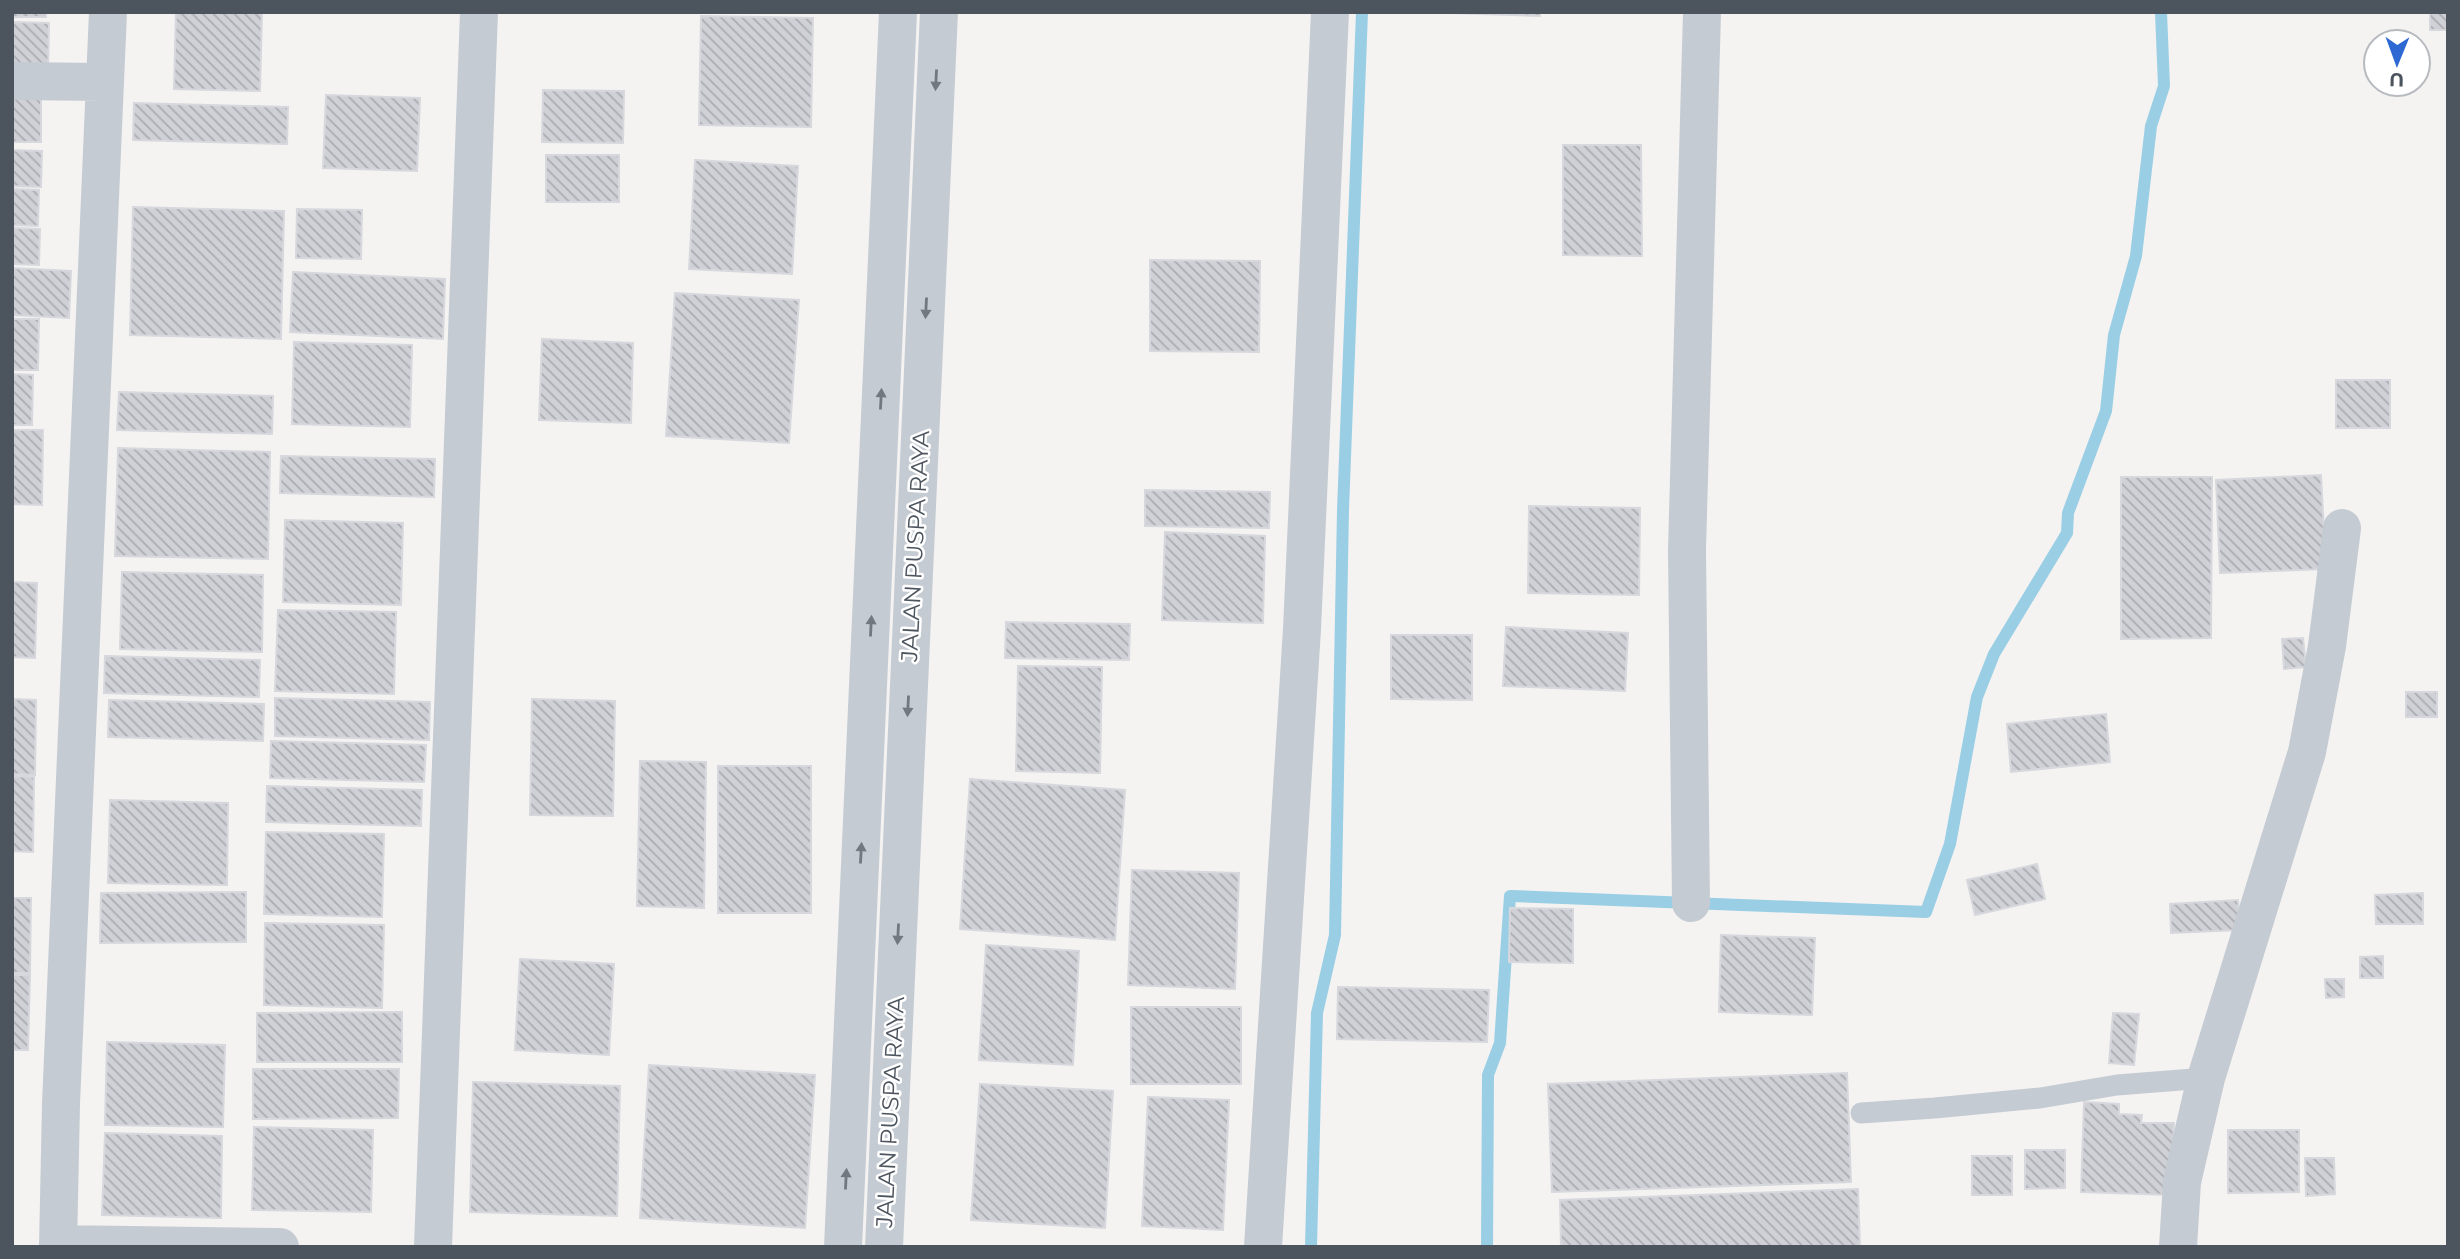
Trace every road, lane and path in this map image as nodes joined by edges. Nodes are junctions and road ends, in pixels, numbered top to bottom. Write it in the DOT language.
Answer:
graph roads {
  1 [pos="108,12"];
  2 [pos="480,12"];
  3 [pos="898,12"];
  4 [pos="939,12"];
  5 [pos="1330,12"];
  6 [pos="1702,12"];
  7 [pos="12,81"];
  8 [pos="105,82"];
  9 [pos="2342,528"];
  10 [pos="1691,904"];
  11 [pos="2206,1078"];
  12 [pos="1861,1112"];
  13 [pos="58,1245"];
  14 [pos="280,1247"];
  15 [pos="433,1247"];
  16 [pos="844,1247"];
  17 [pos="884,1247"];
  18 [pos="1263,1247"];
  19 [pos="2178,1247"];
  1 -- 8 [label="street"];
  2 -- 15 [label="street"];
  16 -- 3 [label="street, JALAN PUSPA RAYA, one-way"];
  4 -- 17 [label="street, JALAN PUSPA RAYA, one-way"];
  5 -- 18 [label="street"];
  6 -- 10 [label="street"];
  7 -- 8 [label="street"];
  8 -- 13 [label="street"];
  9 -- 11 [label="street"];
  11 -- 12 [label="lane"];
  11 -- 19 [label="street"];
  13 -- 14 [label="street"];
}
